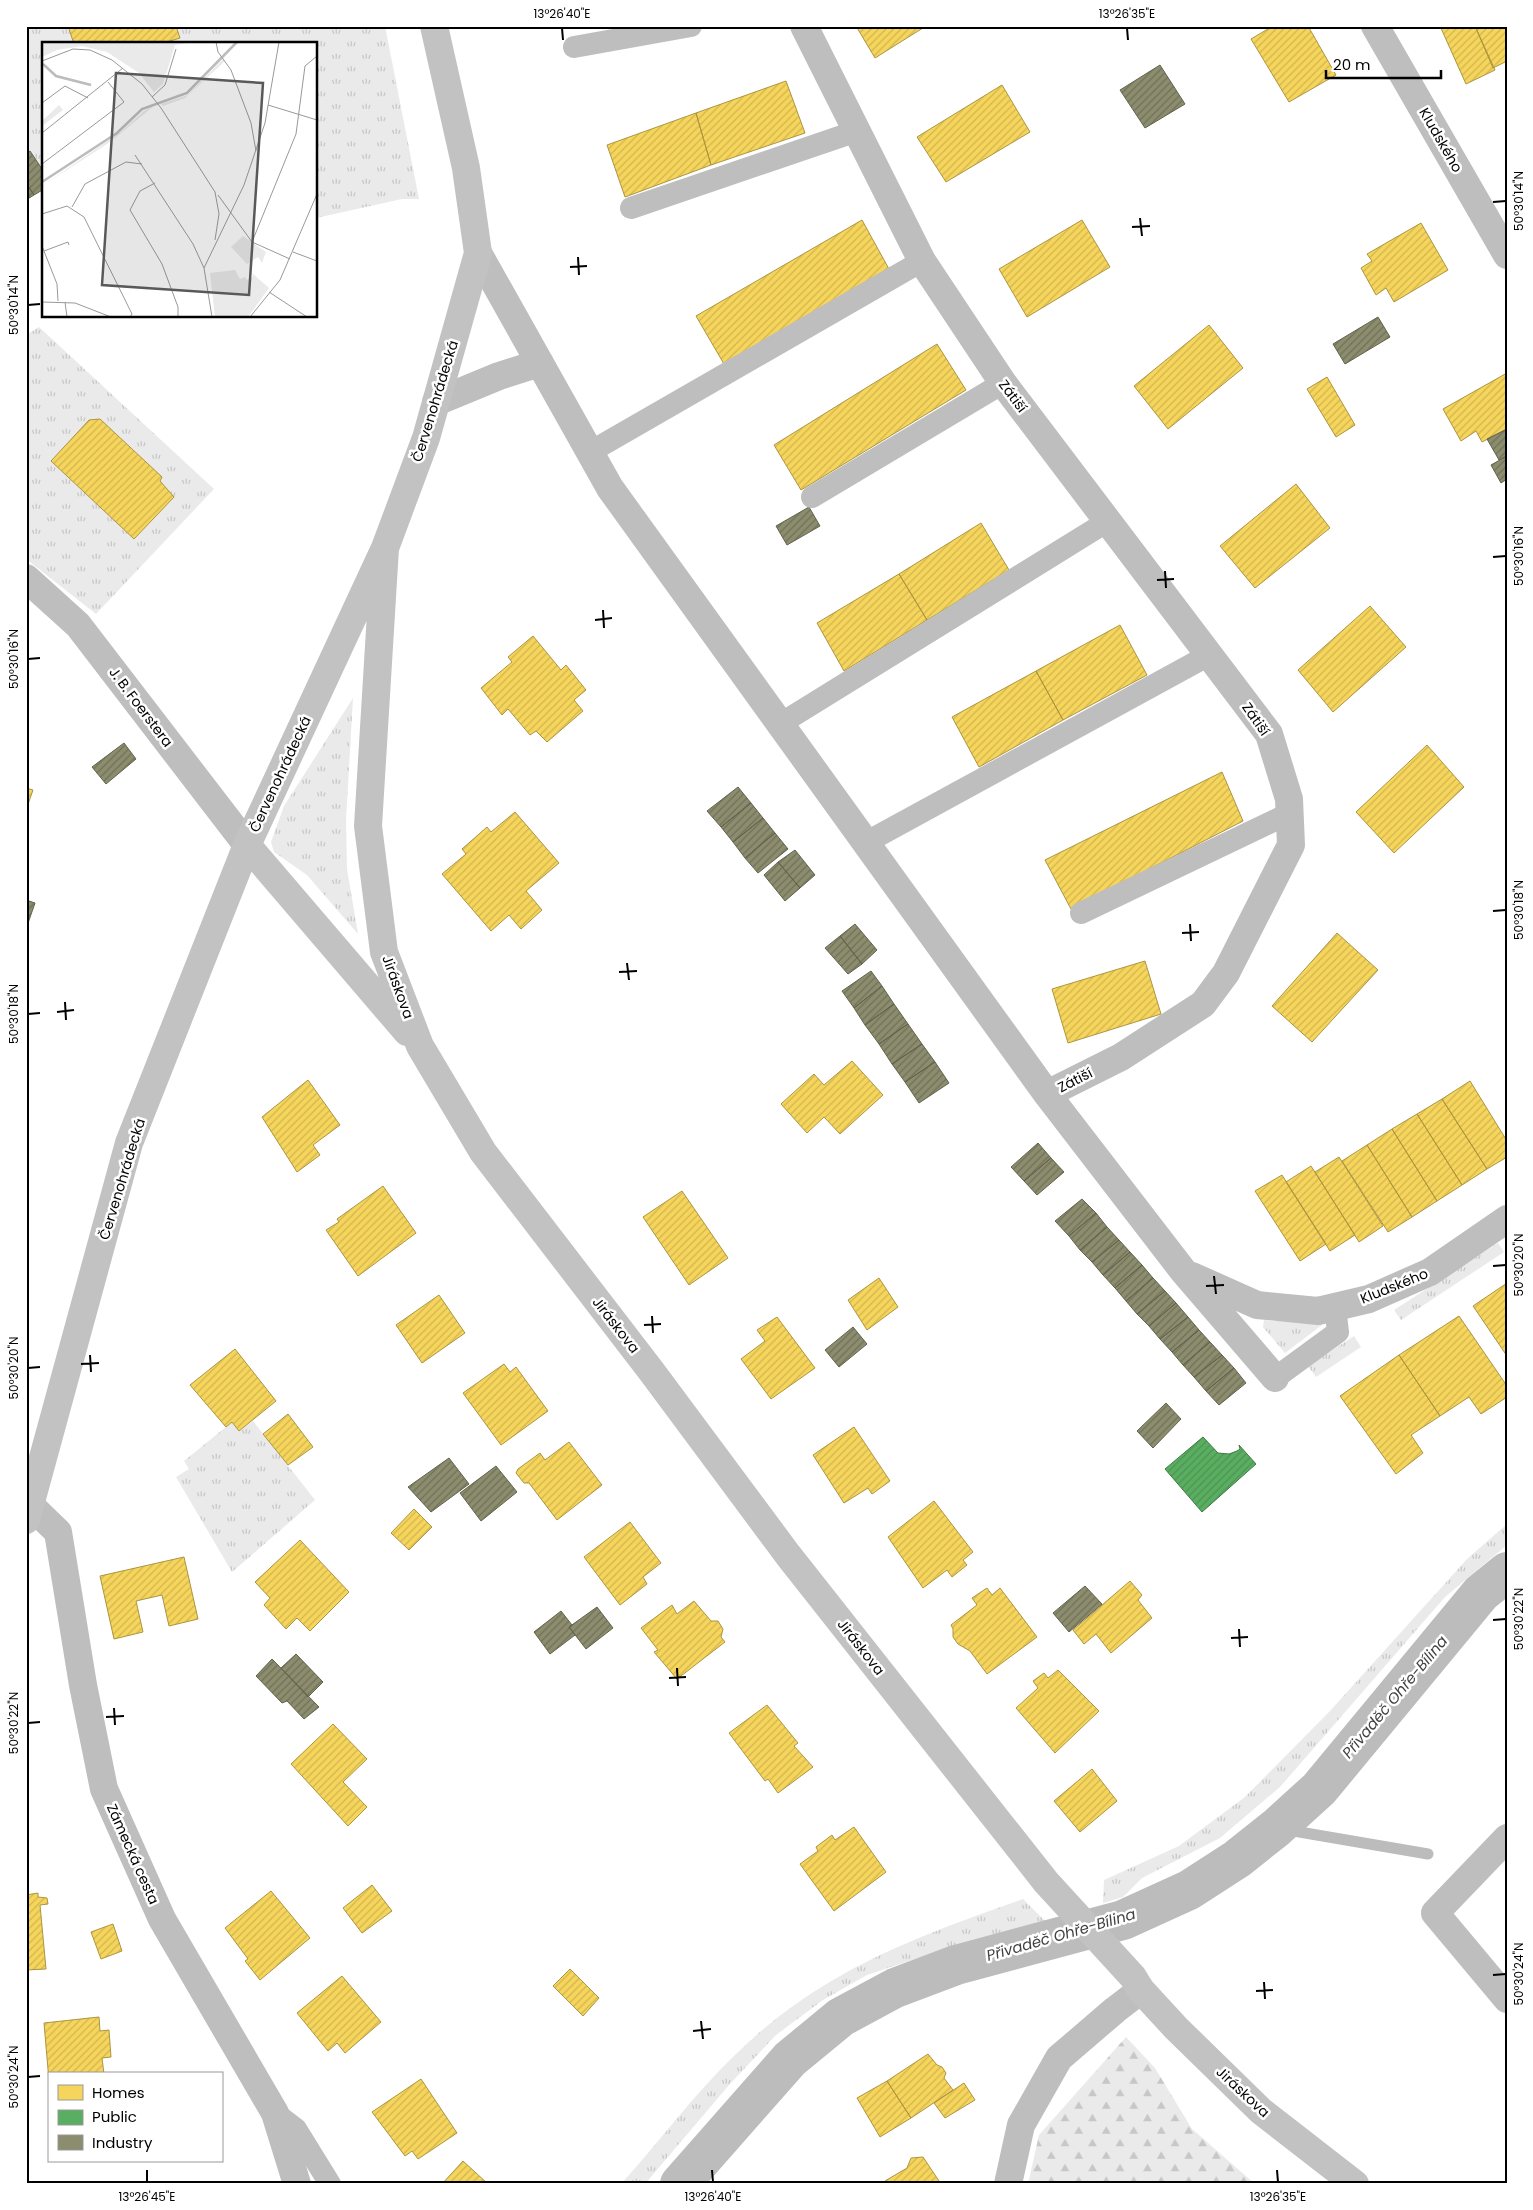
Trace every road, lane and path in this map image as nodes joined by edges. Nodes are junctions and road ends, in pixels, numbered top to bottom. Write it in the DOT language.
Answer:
graph roads {
  1 [pos="434,26"];
  2 [pos="691,26"];
  3 [pos="804,26"];
  4 [pos="1376,26"];
  5 [pos="574,47"];
  6 [pos="857,131"];
  7 [pos="631,208"];
  8 [pos="478,253"];
  9 [pos="1507,255"];
  10 [pos="922,261"];
  11 [pos="540,363"];
  12 [pos="1003,383"];
  13 [pos="436,402"];
  14 [pos="590,452"];
  15 [pos="812,497"];
  16 [pos="1108,521"];
  17 [pos="385,548"];
  18 [pos="26,578"];
  19 [pos="1210,655"];
  20 [pos="780,724"];
  21 [pos="1290,813"];
  22 [pos="865,843"];
  23 [pos="247,845"];
  24 [pos="1081,912"];
  25 [pos="420,1046"];
  26 [pos="1047,1094"];
  27 [pos="1507,1219"];
  28 [pos="1184,1272"];
  29 [pos="1335,1307"];
  30 [pos="1275,1378"];
  31 [pos="28,1513"];
  32 [pos="1507,1838"];
  33 [pos="1137,1983"];
  34 [pos="1507,1999"];
  35 [pos="274,2113"];
  36 [pos="297,2184"];
  37 [pos="330,2184"];
  38 [pos="1008,2184"];
  39 [pos="1355,2184"];
  1 -- 8 [label="street, Červenohrádecká"];
  2 -- 5 [label="lane"];
  3 -- 6 [label="street, Zátiší"];
  4 -- 9 [label="street, Kludského"];
  6 -- 7 [label="lane"];
  6 -- 10 [label="street, Zátiší"];
  8 -- 11 [label="street"];
  8 -- 13 [label="street, Červenohrádecká"];
  10 -- 12 [label="street, Zátiší"];
  10 -- 14 [label="lane"];
  11 -- 13 [label="street"];
  11 -- 14 [label="street"];
  12 -- 15 [label="lane"];
  12 -- 16 [label="street, Zátiší"];
  13 -- 17 [label="street, Červenohrádecká"];
  14 -- 20 [label="street"];
  16 -- 19 [label="street, Zátiší"];
  16 -- 20 [label="lane"];
  17 -- 23 [label="street, Červenohrádecká"];
  17 -- 25 [label="street, Jiráskova"];
  18 -- 23 [label="street, J. B. Foerstera"];
  19 -- 21 [label="street, Zátiší"];
  19 -- 22 [label="lane"];
  20 -- 22 [label="street"];
  21 -- 24 [label="lane"];
  21 -- 26 [label="street, Zátiší"];
  22 -- 26 [label="street"];
  23 -- 25 [label="street"];
  23 -- 31 [label="street, Červenohrádecká"];
  25 -- 33 [label="street, Jiráskova"];
  26 -- 28 [label="street, Zátiší"];
  27 -- 29 [label="street, Kludského"];
  28 -- 29 [label="street, Kludského"];
  28 -- 30 [label="street, Zátiší"];
  29 -- 30 [label="lane"];
  31 -- 35 [label="street, Zámecká cesta"];
  32 -- 34 [label="street"];
  33 -- 38 [label="street"];
  33 -- 39 [label="street, Jiráskova"];
  35 -- 36 [label="street, Zámecká cesta"];
  35 -- 37 [label="lane"];
}
